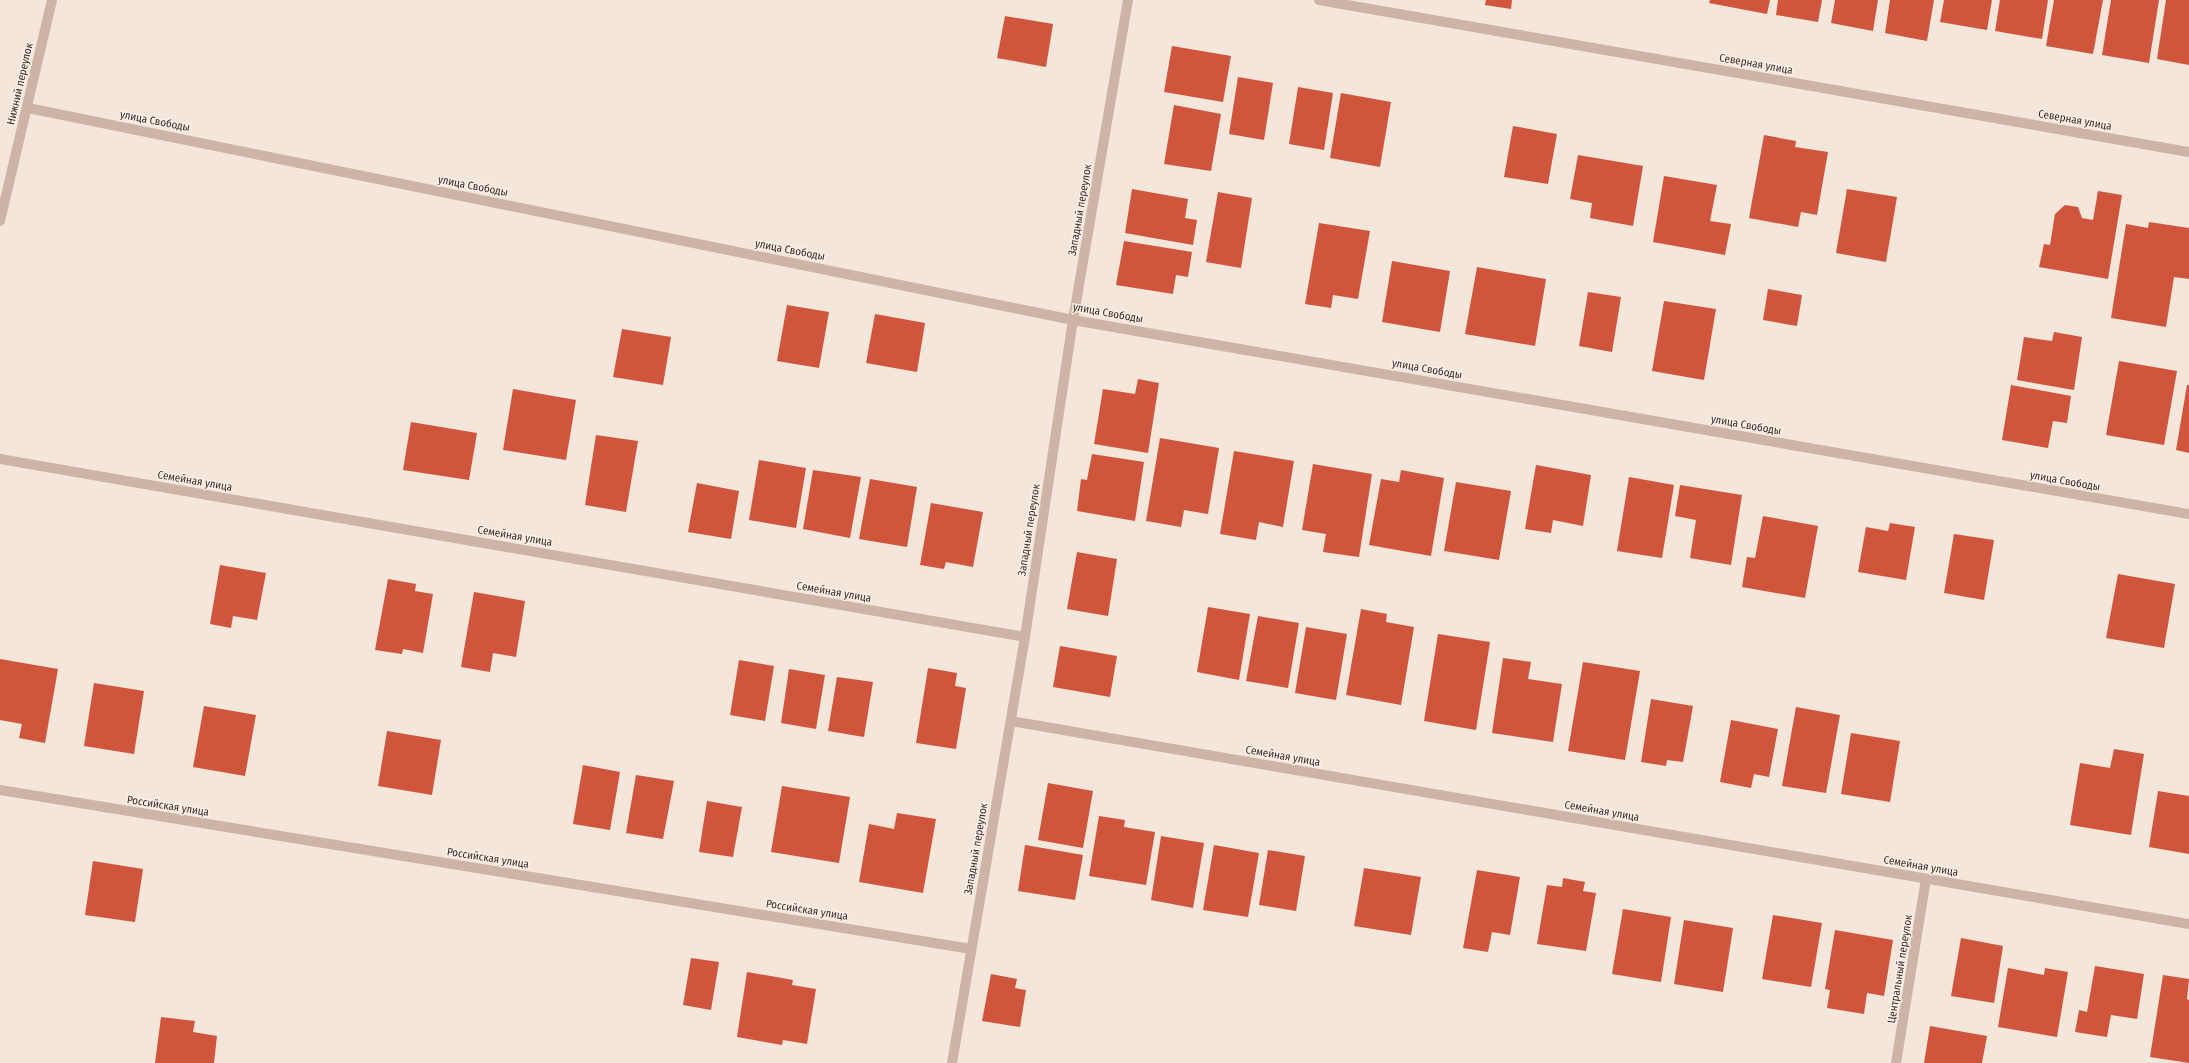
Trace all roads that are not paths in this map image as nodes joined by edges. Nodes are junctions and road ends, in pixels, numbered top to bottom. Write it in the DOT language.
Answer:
graph roads {
  1 [pos="52,0"];
  2 [pos="1128,0"];
  3 [pos="1319,0"];
  4 [pos="28,108"];
  5 [pos="2189,152"];
  6 [pos="0,221"];
  7 [pos="1073,320"];
  8 [pos="0,459"];
  9 [pos="2189,514"];
  10 [pos="1025,637"];
  11 [pos="1011,721"];
  12 [pos="0,790"];
  13 [pos="1926,879"];
  14 [pos="2189,924"];
  15 [pos="972,949"];
  16 [pos="952,1063"];
  17 [pos="1896,1063"];
  1 -- 4 [label="street, Нижний переулок"];
  2 -- 7 [label="street, Западный переулок"];
  3 -- 5 [label="street, Северная улица"];
  4 -- 6 [label="street, Нижний переулок"];
  4 -- 7 [label="street, улица Свободы"];
  7 -- 9 [label="street, улица Свободы"];
  7 -- 10 [label="street, Западный переулок"];
  8 -- 10 [label="street, Семейная улица"];
  10 -- 11 [label="street, Западный переулок"];
  11 -- 13 [label="street, Семейная улица"];
  11 -- 15 [label="street, Западный переулок"];
  12 -- 15 [label="street, Российская улица"];
  13 -- 14 [label="street, Семейная улица"];
  13 -- 17 [label="street, Центральный переулок"];
  15 -- 16 [label="street, Западный переулок"];
}
